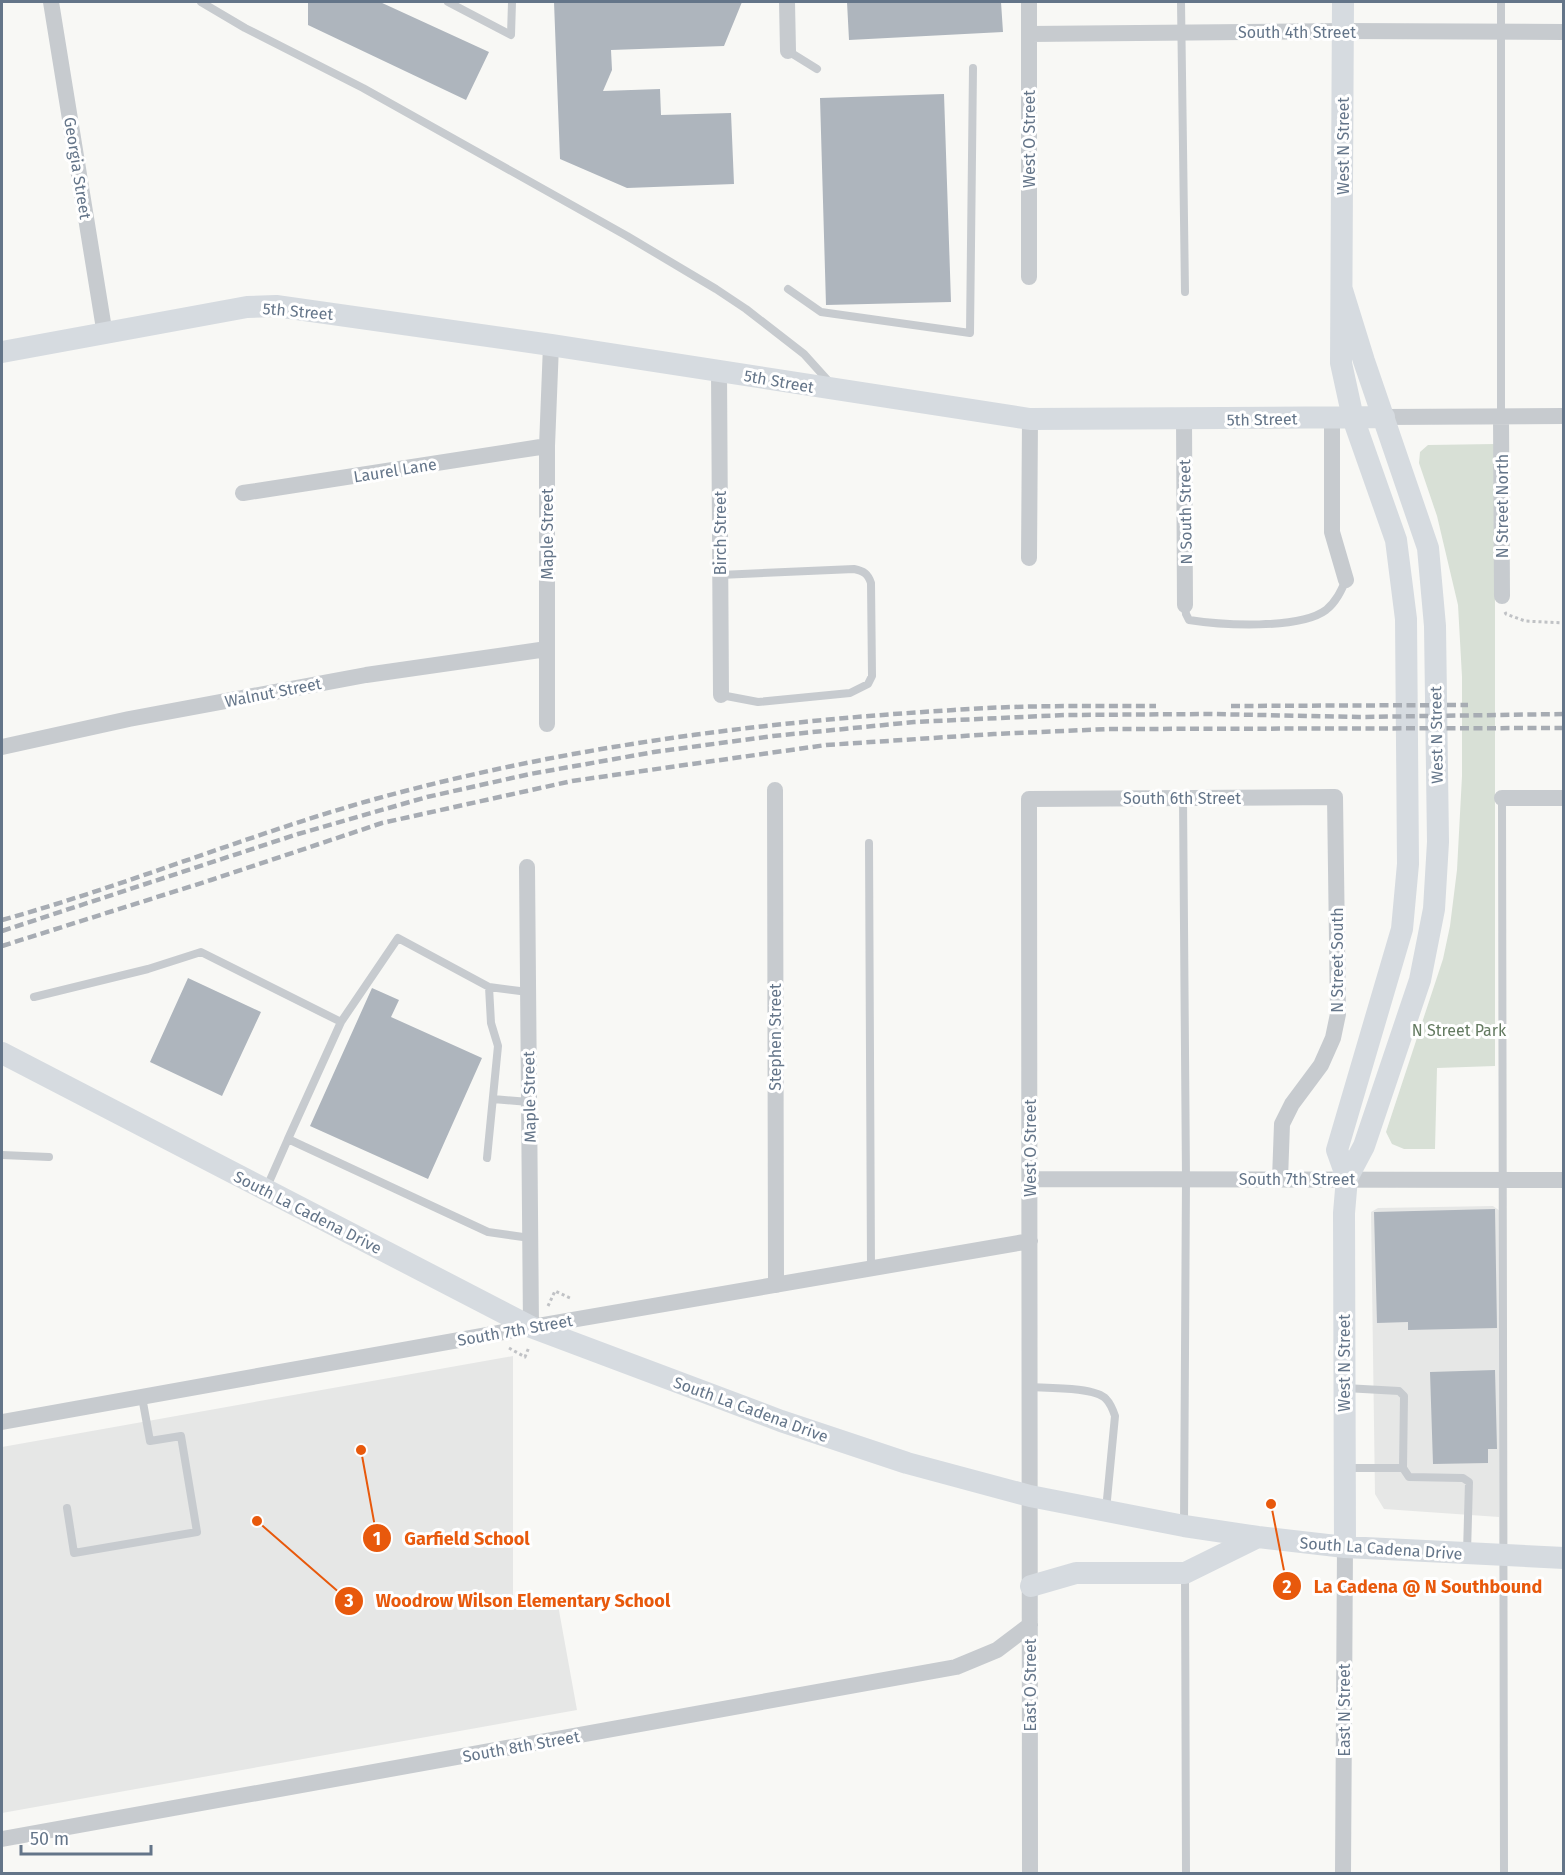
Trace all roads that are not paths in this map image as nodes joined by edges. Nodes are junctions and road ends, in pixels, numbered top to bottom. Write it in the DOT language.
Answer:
graph roads {
  1 [pos="51,2"];
  2 [pos="201,2"];
  3 [pos="448,2"];
  4 [pos="512,2"];
  5 [pos="787,2"];
  6 [pos="1029,2"];
  7 [pos="1181,2"];
  8 [pos="1343,2"];
  9 [pos="1501,2"];
  10 [pos="1344,31"];
  11 [pos="1500,32"];
  12 [pos="1563,32"];
  13 [pos="1181,33"];
  14 [pos="1029,34"];
  15 [pos="788,51"];
  16 [pos="973,68"];
  17 [pos="817,69"];
  18 [pos="1029,277"];
  19 [pos="788,288"];
  20 [pos="1342,290"];
  21 [pos="1185,292"];
  22 [pos="105,335"];
  23 [pos="550,345"];
  24 [pos="2,352"];
  25 [pos="719,371"];
  26 [pos="837,391"];
  27 [pos="1502,416"];
  28 [pos="1563,416"];
  29 [pos="1384,417"];
  30 [pos="1342,418"];
  31 [pos="1030,419"];
  32 [pos="1184,420"];
  33 [pos="548,446"];
  34 [pos="243,493"];
  35 [pos="1029,558"];
  36 [pos="720,574"];
  37 [pos="1346,580"];
  38 [pos="1502,596"];
  39 [pos="1185,605"];
  40 [pos="547,649"];
  41 [pos="721,695"];
  42 [pos="547,724"];
  43 [pos="2,747"];
  44 [pos="775,790"];
  45 [pos="1335,797"];
  46 [pos="1183,798"];
  47 [pos="1502,798"];
  48 [pos="1563,798"];
  49 [pos="1029,799"];
  50 [pos="869,843"];
  51 [pos="526,867"];
  52 [pos="489,987"];
  53 [pos="528,992"];
  54 [pos="34,997"];
  55 [pos="341,1022"];
  56 [pos="2,1053"];
  57 [pos="493,1099"];
  58 [pos="529,1102"];
  59 [pos="288,1139"];
  60 [pos="2,1155"];
  61 [pos="50,1157"];
  62 [pos="487,1158"];
  63 [pos="1347,1178"];
  64 [pos="1029,1179"];
  65 [pos="1186,1179"];
  66 [pos="1280,1179"];
  67 [pos="1502,1179"];
  68 [pos="1563,1180"];
  69 [pos="266,1190"];
  70 [pos="530,1238"];
  71 [pos="1030,1241"];
  72 [pos="871,1268"];
  73 [pos="776,1284"];
  74 [pos="531,1327"];
  75 [pos="1030,1387"];
  76 [pos="1344,1388"];
  77 [pos="142,1396"];
  78 [pos="2,1422"];
  79 [pos="1344,1468"];
  80 [pos="1403,1468"];
  81 [pos="1030,1496"];
  82 [pos="67,1508"];
  83 [pos="1106,1511"];
  84 [pos="1184,1526"];
  85 [pos="1258,1537"];
  86 [pos="1345,1547"];
  87 [pos="1467,1554"];
  88 [pos="1502,1556"];
  89 [pos="1563,1558"];
  90 [pos="1185,1573"];
  91 [pos="1031,1587"];
  92 [pos="1030,1625"];
  93 [pos="2,1839"];
  94 [pos="1030,1874"];
  95 [pos="1186,1874"];
  96 [pos="1343,1874"];
  97 [pos="1504,1874"];
  1 -- 22 [label="street, Georgia Street"];
  2 -- 26 [label="lane"];
  3 -- 4 [label="lane"];
  5 -- 15 [label="street"];
  6 -- 14 [label="street, West O Street"];
  7 -- 13 [label="lane"];
  8 -- 10 [label="street, West N Street"];
  9 -- 11 [label="lane"];
  10 -- 11 [label="street, South 4th Street"];
  10 -- 13 [label="street, South 4th Street"];
  10 -- 20 [label="street, West N Street"];
  11 -- 12 [label="street, South 4th Street"];
  11 -- 27 [label="lane"];
  13 -- 14 [label="street, South 4th Street"];
  13 -- 21 [label="lane"];
  14 -- 18 [label="street, West O Street"];
  15 -- 17 [label="lane"];
  16 -- 19 [label="lane"];
  20 -- 29 [label="street, West N Street"];
  20 -- 30 [label="street, West N Street"];
  22 -- 23 [label="street, 5th Street"];
  22 -- 24 [label="street, 5th Street"];
  23 -- 25 [label="street, 5th Street"];
  23 -- 33 [label="street, Maple Street"];
  25 -- 26 [label="street, 5th Street"];
  25 -- 36 [label="street, Birch Street"];
  26 -- 31 [label="street, 5th Street"];
  27 -- 28 [label="street, 5th Street"];
  27 -- 29 [label="street, 5th Street"];
  27 -- 38 [label="street, N Street North"];
  29 -- 30 [label="street, 5th Street"];
  29 -- 63 [label="street, West N Street"];
  30 -- 32 [label="street, 5th Street"];
  30 -- 37 [label="street"];
  30 -- 63 [label="street, West N Street"];
  31 -- 32 [label="street, 5th Street"];
  31 -- 35 [label="street"];
  32 -- 39 [label="street, N South Street"];
  33 -- 34 [label="street, Laurel Lane"];
  33 -- 40 [label="street, Maple Street"];
  36 -- 41 [label="street, Birch Street"];
  36 -- 41 [label="lane"];
  37 -- 39 [label="lane"];
  40 -- 42 [label="street, Maple Street"];
  40 -- 43 [label="street, Walnut Street"];
  44 -- 73 [label="street, Stephen Street"];
  45 -- 46 [label="street, South 6th Street"];
  45 -- 66 [label="street, N Street South"];
  46 -- 49 [label="street, South 6th Street"];
  46 -- 65 [label="lane"];
  47 -- 48 [label="street"];
  47 -- 67 [label="lane"];
  49 -- 64 [label="street, West O Street"];
  50 -- 72 [label="lane"];
  51 -- 53 [label="street, Maple Street"];
  52 -- 53 [label="lane"];
  52 -- 55 [label="lane"];
  52 -- 57 [label="lane"];
  53 -- 58 [label="street, Maple Street"];
  54 -- 55 [label="lane"];
  55 -- 59 [label="lane"];
  56 -- 69 [label="street, South La Cadena Drive"];
  57 -- 58 [label="lane"];
  57 -- 62 [label="lane"];
  58 -- 70 [label="street, Maple Street"];
  59 -- 69 [label="lane"];
  59 -- 70 [label="lane"];
  60 -- 61 [label="lane"];
  63 -- 66 [label="street, South 7th Street"];
  63 -- 67 [label="street, South 7th Street"];
  63 -- 76 [label="street, West N Street"];
  64 -- 65 [label="street, South 7th Street"];
  64 -- 71 [label="street, West O Street"];
  65 -- 66 [label="street, South 7th Street"];
  65 -- 84 [label="lane"];
  67 -- 68 [label="street, South 7th Street"];
  67 -- 88 [label="lane"];
  69 -- 74 [label="street, South La Cadena Drive"];
  70 -- 74 [label="street, Maple Street"];
  71 -- 72 [label="street, South 7th Street"];
  71 -- 75 [label="street, West O Street"];
  72 -- 73 [label="street, South 7th Street"];
  73 -- 74 [label="street, South 7th Street"];
  74 -- 77 [label="street, South 7th Street"];
  74 -- 81 [label="street, South La Cadena Drive"];
  75 -- 81 [label="street, West O Street"];
  75 -- 83 [label="lane"];
  76 -- 79 [label="street, West N Street"];
  76 -- 80 [label="lane"];
  77 -- 78 [label="street, South 7th Street"];
  77 -- 82 [label="lane"];
  79 -- 80 [label="lane"];
  79 -- 86 [label="street, West N Street"];
  80 -- 87 [label="lane"];
  81 -- 83 [label="street, South La Cadena Drive"];
  81 -- 91 [label="street, East O Street"];
  83 -- 84 [label="street, South La Cadena Drive"];
  84 -- 85 [label="street, South La Cadena Drive"];
  85 -- 86 [label="street, South La Cadena Drive"];
  85 -- 90 [label="street"];
  86 -- 87 [label="street, South La Cadena Drive"];
  86 -- 96 [label="street, East N Street"];
  87 -- 88 [label="street, South La Cadena Drive"];
  88 -- 89 [label="street, South La Cadena Drive"];
  88 -- 97 [label="lane"];
  90 -- 91 [label="street"];
  90 -- 95 [label="lane"];
  91 -- 92 [label="street, East O Street"];
  92 -- 93 [label="street, South 8th Street"];
  92 -- 94 [label="street, East O Street"];
}
